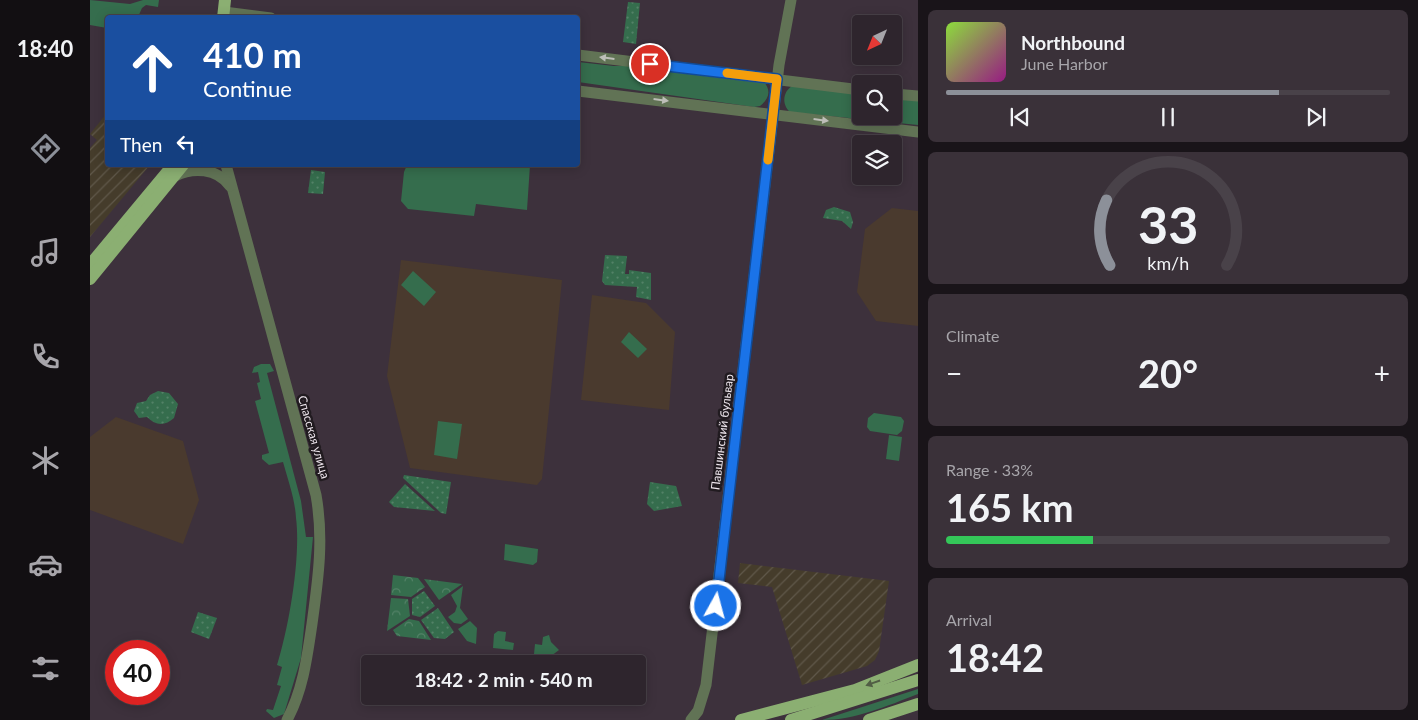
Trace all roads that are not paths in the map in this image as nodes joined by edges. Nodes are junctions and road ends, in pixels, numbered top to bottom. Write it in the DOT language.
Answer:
graph roads {
  1 [pos="791,0"];
  2 [pos="224,10"];
  3 [pos="253,15"];
  4 [pos="580,55"];
  5 [pos="777,79"];
  6 [pos="852,89"];
  7 [pos="580,90"];
  8 [pos="902,95"];
  9 [pos="918,96"];
  10 [pos="773,114"];
  11 [pos="918,132"];
  12 [pos="226,167"];
  13 [pos="174,171"];
  14 [pos="232,190"];
  15 [pos="90,265"];
  16 [pos="90,279"];
  17 [pos="918,665"];
  18 [pos="918,680"];
  19 [pos="918,704"];
  20 [pos="287,720"];
  21 [pos="691,720"];
  22 [pos="741,720"];
  23 [pos="792,720"];
  24 [pos="869,720"];
  1 -- 5 [label="street"];
  2 -- 3 [label="street"];
  5 -- 4 [label="street, one-way"];
  5 -- 6 [label="street"];
  5 -- 10 [label="street, Павшинский бульвар"];
  7 -- 10 [label="street, one-way"];
  8 -- 9 [label="street"];
  10 -- 11 [label="street, one-way"];
  10 -- 21 [label="street, Павшинский бульвар"];
  12 -- 14 [label="street, Спасская улица"];
  13 -- 14 [label="street"];
  13 -- 15 [label="main road"];
  13 -- 16 [label="main road"];
  14 -- 20 [label="street, Спасская улица"];
  17 -- 22 [label="main road, one-way"];
  18 -- 23 [label="main road"];
  19 -- 24 [label="main road"];
}
